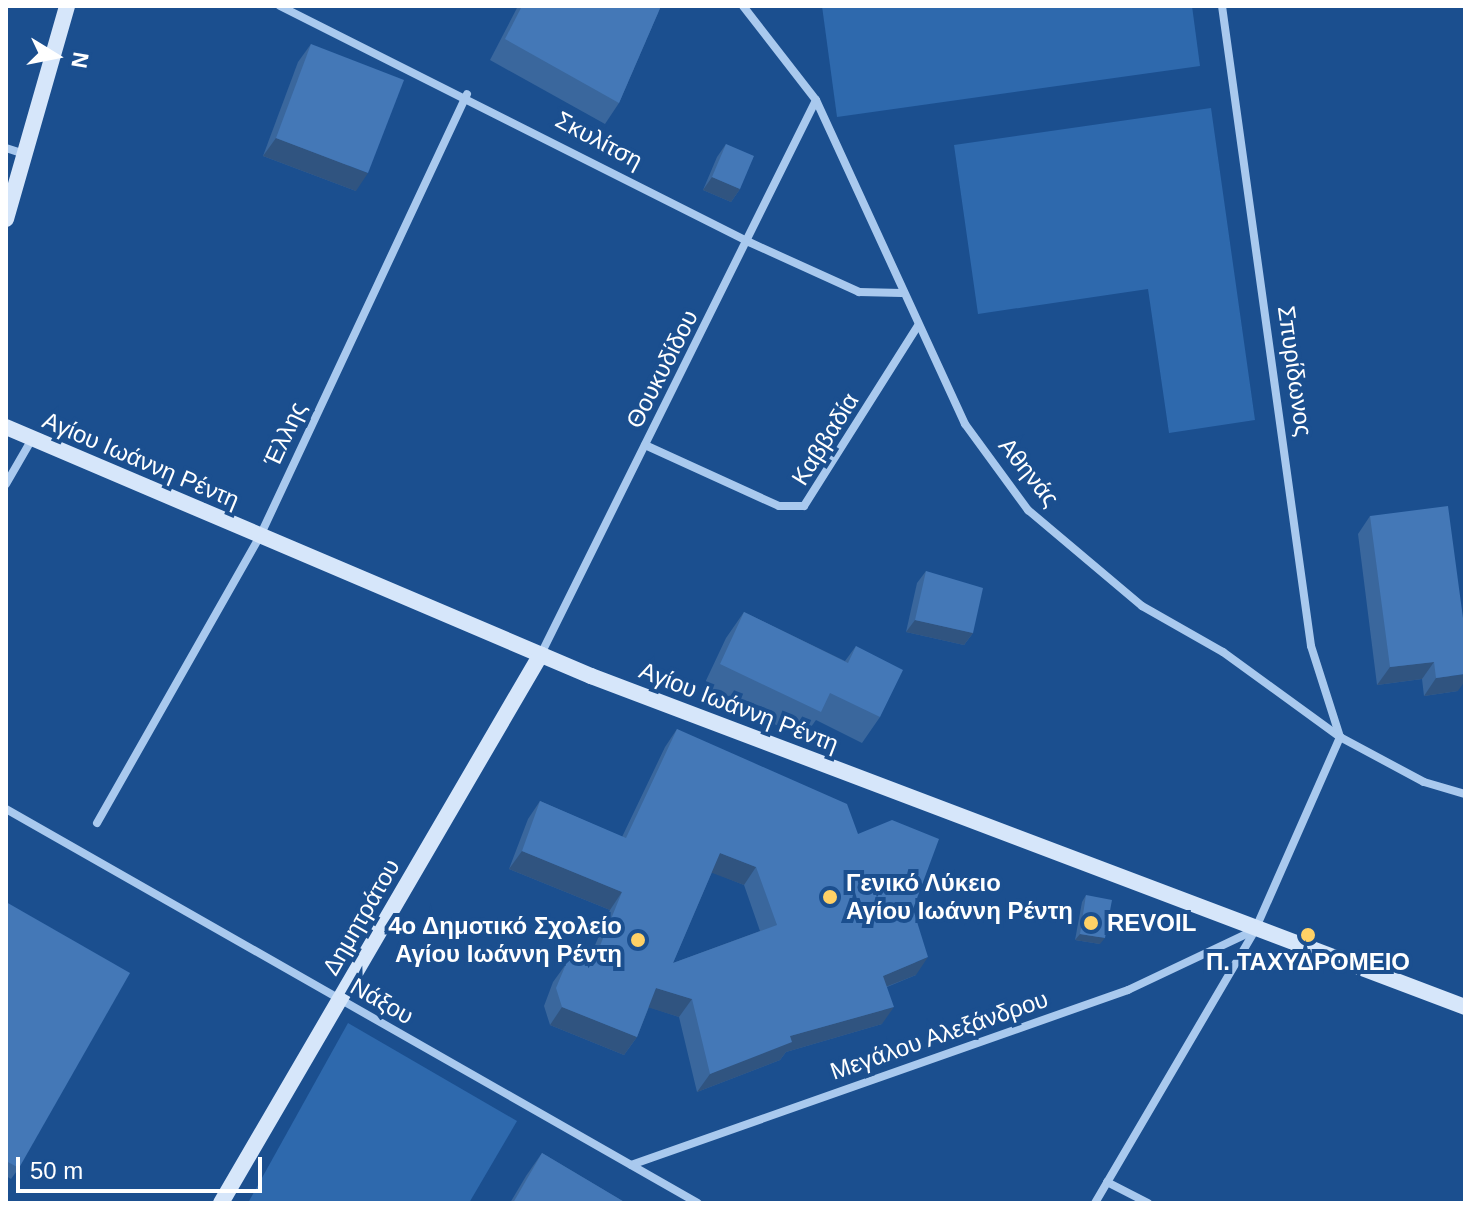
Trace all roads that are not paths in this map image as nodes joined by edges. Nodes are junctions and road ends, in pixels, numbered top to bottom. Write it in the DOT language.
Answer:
graph roads {
  1 [pos="67,6"];
  2 [pos="280,6"];
  3 [pos="743,6"];
  4 [pos="1222,6"];
  5 [pos="467,94"];
  6 [pos="816,100"];
  7 [pos="6,148"];
  8 [pos="24,154"];
  9 [pos="6,219"];
  10 [pos="749,242"];
  11 [pos="902,293"];
  12 [pos="918,326"];
  13 [pos="6,427"];
  14 [pos="32,439"];
  15 [pos="645,445"];
  16 [pos="6,484"];
  17 [pos="260,536"];
  18 [pos="541,654"];
  19 [pos="1340,737"];
  20 [pos="1465,794"];
  21 [pos="6,809"];
  22 [pos="97,823"];
  23 [pos="1255,930"];
  24 [pos="340,1000"];
  25 [pos="1465,1007"];
  26 [pos="631,1165"];
  27 [pos="1107,1182"];
  28 [pos="221,1203"];
  29 [pos="698,1203"];
  30 [pos="1095,1203"];
  31 [pos="1148,1203"];
  1 -- 8 [label="street"];
  2 -- 5 [label="street, Σκυλίτση"];
  3 -- 6 [label="street, Αθηνάς"];
  4 -- 19 [label="street, Σπυρίδωνος"];
  5 -- 10 [label="street, Σκυλίτση"];
  5 -- 17 [label="street, Έλλης"];
  6 -- 10 [label="street, Θουκυδίδου"];
  6 -- 11 [label="street, Αθηνάς"];
  7 -- 8 [label="street"];
  8 -- 9 [label="street"];
  10 -- 11 [label="street, Σκυλίτση"];
  10 -- 15 [label="street, Θουκυδίδου"];
  11 -- 12 [label="street, Αθηνάς"];
  12 -- 15 [label="street, Καββαδία"];
  12 -- 19 [label="street, Αθηνάς"];
  13 -- 14 [label="street, Αγίου Ιωάννη Ρέντη"];
  14 -- 16 [label="street"];
  14 -- 17 [label="street, Αγίου Ιωάννη Ρέντη"];
  15 -- 18 [label="street, Θουκυδίδου"];
  17 -- 18 [label="street, Αγίου Ιωάννη Ρέντη"];
  17 -- 22 [label="street, Έλλης"];
  18 -- 23 [label="street, Αγίου Ιωάννη Ρέντη"];
  18 -- 24 [label="street, Δημητράτου"];
  19 -- 20 [label="street, Αθηνάς"];
  19 -- 23 [label="street"];
  21 -- 24 [label="street, Νάξου"];
  23 -- 25 [label="street, Αγίου Ιωάννη Ρέντη"];
  23 -- 26 [label="street, Μεγάλου Αλεξάνδρου"];
  23 -- 27 [label="street"];
  24 -- 26 [label="street, Νάξου"];
  24 -- 28 [label="street, Δημητράτου"];
  26 -- 29 [label="street, Νάξου"];
  27 -- 30 [label="street"];
  27 -- 31 [label="street"];
}
